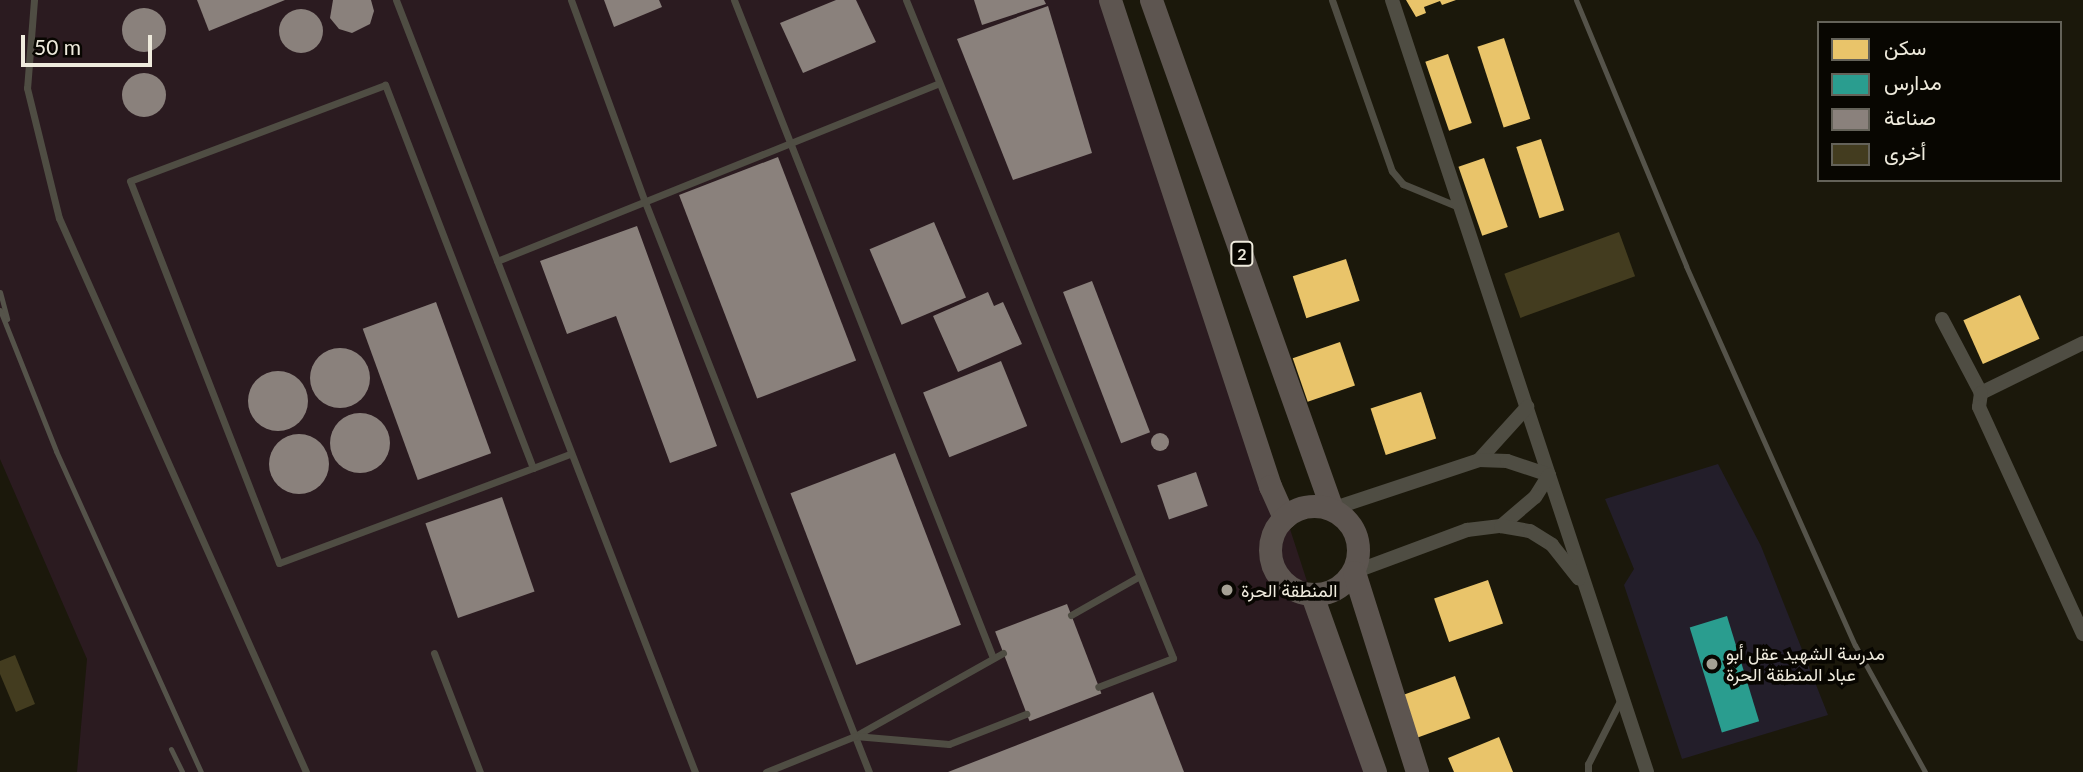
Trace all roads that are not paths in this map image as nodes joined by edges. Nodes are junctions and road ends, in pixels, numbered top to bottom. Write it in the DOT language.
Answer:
graph roads {
  1 [pos="34,0"];
  2 [pos="396,0"];
  3 [pos="571,0"];
  4 [pos="734,0"];
  5 [pos="906,0"];
  6 [pos="1110,0"];
  7 [pos="1151,0"];
  8 [pos="1332,0"];
  9 [pos="1392,0"];
  10 [pos="939,84"];
  11 [pos="790,144"];
  12 [pos="645,202"];
  13 [pos="1461,207"];
  14 [pos="497,261"];
  15 [pos="1942,319"];
  16 [pos="2083,344"];
  17 [pos="1981,393"];
  18 [pos="1527,407"];
  19 [pos="570,454"];
  20 [pos="1479,460"];
  21 [pos="533,468"];
  22 [pos="1549,475"];
  23 [pos="1332,509"];
  24 [pos="1283,518"];
  25 [pos="1501,526"];
  26 [pos="1354,572"];
  27 [pos="1138,577"];
  28 [pos="1312,595"];
  29 [pos="1589,595"];
  30 [pos="1071,615"];
  31 [pos="2083,634"];
  32 [pos="434,653"];
  33 [pos="1003,653"];
  34 [pos="993,658"];
  35 [pos="1098,687"];
  36 [pos="1622,696"];
  37 [pos="1026,714"];
  38 [pos="855,736"];
  39 [pos="306,772"];
  40 [pos="481,772"];
  41 [pos="695,772"];
  42 [pos="766,772"];
  43 [pos="869,772"];
  44 [pos="1375,772"];
  45 [pos="1417,772"];
  46 [pos="1588,772"];
  47 [pos="1647,772"];
  1 -- 39 [label="lane"];
  2 -- 14 [label="lane"];
  3 -- 12 [label="lane"];
  4 -- 11 [label="lane"];
  5 -- 10 [label="lane"];
  6 -- 24 [label="main road"];
  7 -- 23 [label="main road, 2"];
  8 -- 13 [label="lane"];
  9 -- 13 [label="street"];
  10 -- 11 [label="lane"];
  10 -- 27 [label="lane"];
  11 -- 12 [label="lane"];
  11 -- 34 [label="lane"];
  12 -- 14 [label="lane"];
  12 -- 38 [label="lane"];
  13 -- 18 [label="street"];
  14 -- 19 [label="lane"];
  15 -- 17 [label="street"];
  16 -- 17 [label="street"];
  17 -- 31 [label="street"];
  18 -- 20 [label="street"];
  18 -- 22 [label="street"];
  19 -- 21 [label="lane"];
  19 -- 41 [label="lane"];
  20 -- 22 [label="street"];
  20 -- 23 [label="street"];
  21 -- 21 [label="lane"];
  22 -- 25 [label="street"];
  22 -- 29 [label="street"];
  23 -- 24 [label="main road"];
  23 -- 26 [label="main road"];
  24 -- 28 [label="main road"];
  25 -- 26 [label="street"];
  25 -- 29 [label="street"];
  26 -- 28 [label="main road"];
  26 -- 45 [label="main road"];
  27 -- 30 [label="lane"];
  27 -- 35 [label="lane"];
  28 -- 44 [label="main road"];
  29 -- 36 [label="street"];
  32 -- 40 [label="lane"];
  33 -- 34 [label="lane"];
  34 -- 38 [label="lane"];
  36 -- 46 [label="lane"];
  36 -- 47 [label="street"];
  37 -- 38 [label="lane"];
  38 -- 42 [label="lane"];
  38 -- 43 [label="lane"];
}
